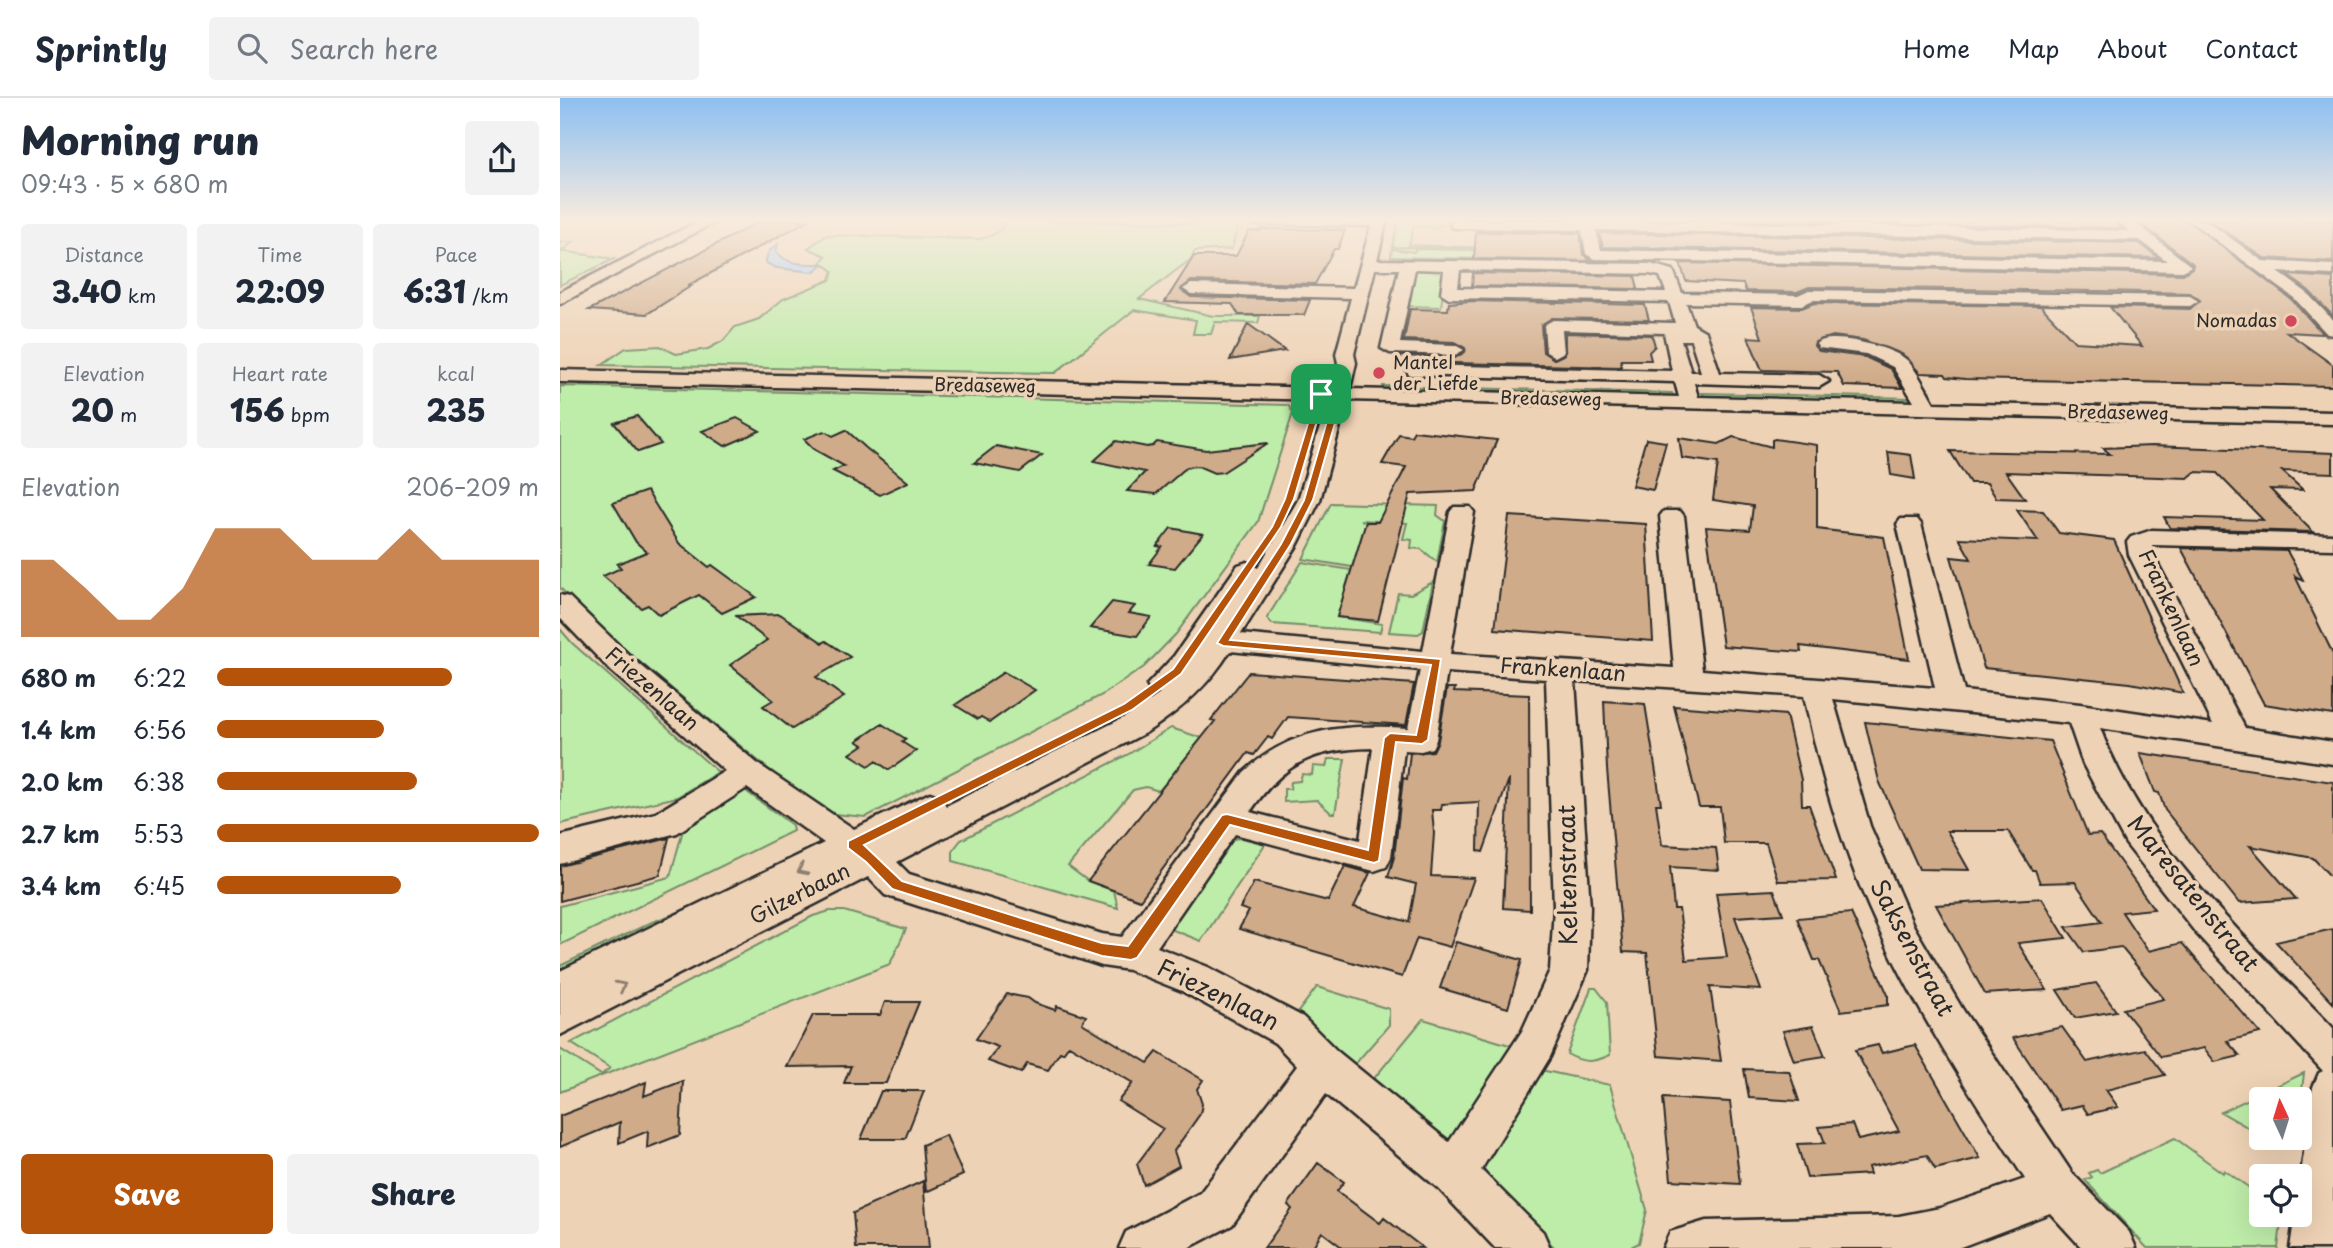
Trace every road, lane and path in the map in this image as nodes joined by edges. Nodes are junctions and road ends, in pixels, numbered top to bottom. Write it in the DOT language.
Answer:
graph roads {
  1 [pos="609,274"];
  2 [pos="1364,274"];
  3 [pos="1406,274"];
  4 [pos="1452,274"];
  5 [pos="1667,274"];
  6 [pos="2278,274"];
  7 [pos="1191,289"];
  8 [pos="1359,293"];
  9 [pos="1886,296"];
  10 [pos="1675,298"];
  11 [pos="560,299"];
  12 [pos="1802,300"];
  13 [pos="2190,301"];
  14 [pos="1823,312"];
  15 [pos="1894,314"];
  16 [pos="2333,330"];
  17 [pos="1692,332"];
  18 [pos="1825,344"];
  19 [pos="1455,350"];
  20 [pos="1555,352"];
  21 [pos="1416,371"];
  22 [pos="560,376"];
  23 [pos="1684,377"];
  24 [pos="1713,378"];
  25 [pos="1819,381"];
  26 [pos="1330,394"];
  27 [pos="1690,402"];
  28 [pos="1928,408"];
  29 [pos="2333,418"];
  30 [pos="1462,512"];
  31 [pos="1672,516"];
  32 [pos="1909,524"];
  33 [pos="2333,542"];
  34 [pos="560,603"];
  35 [pos="1212,641"];
  36 [pos="1437,662"];
  37 [pos="1560,670"];
  38 [pos="1689,678"];
  39 [pos="1816,687"];
  40 [pos="1952,700"];
  41 [pos="2080,714"];
  42 [pos="2234,736"];
  43 [pos="1390,738"];
  44 [pos="2333,753"];
  45 [pos="747,772"];
  46 [pos="1227,819"];
  47 [pos="560,850"];
  48 [pos="862,851"];
  49 [pos="1131,954"];
  50 [pos="560,990"];
  51 [pos="560,1017"];
  52 [pos="2333,1056"];
  53 [pos="1323,1065"];
  54 [pos="2333,1087"];
  55 [pos="1454,1174"];
  56 [pos="2057,1188"];
  57 [pos="1142,1248"];
  58 [pos="1527,1248"];
  59 [pos="1686,1248"];
  60 [pos="2113,1248"];
  61 [pos="2313,1248"];
  1 -- 11 [label="street"];
  2 -- 8 [label="street, Gilzerbaan"];
  3 -- 19 [label="street"];
  4 -- 10 [label="street"];
  5 -- 10 [label="street"];
  6 -- 16 [label="street"];
  7 -- 8 [label="street"];
  8 -- 26 [label="street, Gilzerbaan"];
  9 -- 12 [label="street"];
  9 -- 13 [label="street"];
  9 -- 15 [label="street"];
  10 -- 12 [label="street"];
  10 -- 17 [label="street"];
  12 -- 14 [label="street"];
  17 -- 20 [label="street"];
  17 -- 23 [label="street"];
  17 -- 24 [label="street"];
  18 -- 28 [label="street"];
  21 -- 23 [label="street"];
  22 -- 26 [label="street, Bredaseweg"];
  23 -- 24 [label="street"];
  23 -- 27 [label="street"];
  24 -- 25 [label="street"];
  26 -- 27 [label="street, Bredaseweg"];
  26 -- 35 [label="street, Gilzerbaan"];
  27 -- 28 [label="street, Bredaseweg"];
  28 -- 29 [label="street, Bredaseweg"];
  30 -- 36 [label="street"];
  31 -- 38 [label="street"];
  32 -- 40 [label="street"];
  33 -- 42 [label="street, Frankenlaan"];
  34 -- 45 [label="street, Friezenlaan"];
  35 -- 36 [label="street, Frankenlaan"];
  35 -- 48 [label="street, Gilzerbaan"];
  36 -- 37 [label="street, Frankenlaan"];
  36 -- 43 [label="street"];
  37 -- 38 [label="street, Frankenlaan"];
  37 -- 55 [label="street, Keltenstraat"];
  38 -- 39 [label="street, Frankenlaan"];
  39 -- 40 [label="street, Frankenlaan"];
  39 -- 56 [label="street, Saksenstraat"];
  40 -- 41 [label="street, Frankenlaan"];
  41 -- 42 [label="street, Frankenlaan"];
  41 -- 52 [label="street, Maresatenstraat"];
  42 -- 44 [label="street, Frankenlaan"];
  43 -- 46 [label="street"];
  43 -- 46 [label="street"];
  45 -- 47 [label="street"];
  45 -- 48 [label="street, Friezenlaan"];
  46 -- 49 [label="street"];
  48 -- 49 [label="street, Friezenlaan"];
  48 -- 50 [label="street, Gilzerbaan, one-way"];
  51 -- 48 [label="street, Gilzerbaan, one-way"];
  49 -- 53 [label="street, Friezenlaan"];
  53 -- 55 [label="street, Friezenlaan"];
  53 -- 57 [label="street"];
  54 -- 61 [label="street"];
  55 -- 58 [label="street, Friezenlaan"];
  56 -- 59 [label="street"];
  56 -- 60 [label="street, Saksenstraat"];
}
